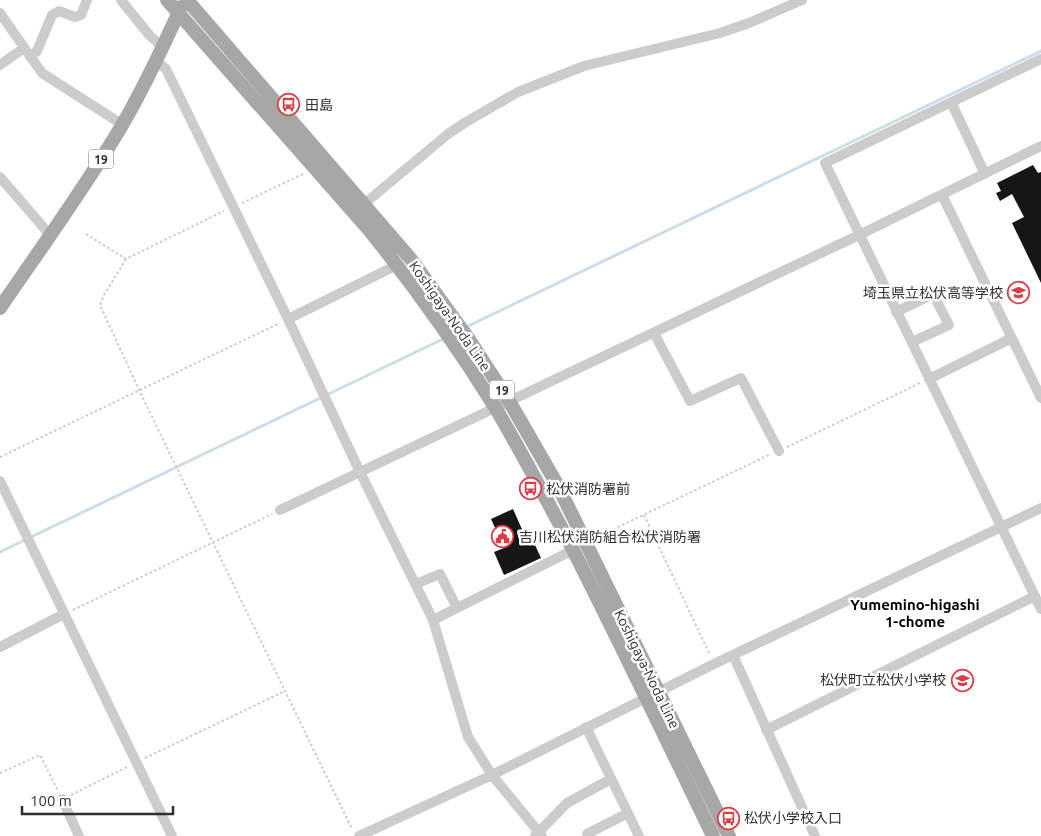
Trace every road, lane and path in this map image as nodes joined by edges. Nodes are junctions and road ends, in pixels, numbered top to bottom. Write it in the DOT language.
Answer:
graph roads {
  1 [pos="87,0"];
  2 [pos="121,0"];
  3 [pos="167,0"];
  4 [pos="802,0"];
  5 [pos="183,4"];
  6 [pos="0,13"];
  7 [pos="163,47"];
  8 [pos="24,48"];
  9 [pos="30,57"];
  10 [pos="1041,59"];
  11 [pos="156,60"];
  12 [pos="0,65"];
  13 [pos="951,102"];
  14 [pos="122,125"];
  15 [pos="1041,146"];
  16 [pos="314,168"];
  17 [pos="985,174"];
  18 [pos="0,177"];
  19 [pos="942,194"];
  20 [pos="364,204"];
  21 [pos="233,207"];
  22 [pos="50,234"];
  23 [pos="86,234"];
  24 [pos="859,236"];
  25 [pos="126,259"];
  26 [pos="397,265"];
  27 [pos="0,308"];
  28 [pos="896,312"];
  29 [pos="288,319"];
  30 [pos="654,333"];
  31 [pos="1012,338"];
  32 [pos="912,342"];
  33 [pos="929,379"];
  34 [pos="139,390"];
  35 [pos="1041,398"];
  36 [pos="509,401"];
  37 [pos="494,407"];
  38 [pos="779,451"];
  39 [pos="0,457"];
  40 [pos="360,472"];
  41 [pos="0,481"];
  42 [pos="1041,508"];
  43 [pos="280,510"];
  44 [pos="1002,528"];
  45 [pos="214,543"];
  46 [pos="586,543"];
  47 [pos="572,550"];
  48 [pos="416,584"];
  49 [pos="1035,596"];
  50 [pos="457,608"];
  51 [pos="1041,608"];
  52 [pos="64,614"];
  53 [pos="434,620"];
  54 [pos="0,647"];
  55 [pos="733,655"];
  56 [pos="714,664"];
  57 [pos="285,691"];
  58 [pos="658,692"];
  59 [pos="646,698"];
  60 [pos="586,727"];
  61 [pos="766,730"];
  62 [pos="136,763"];
  63 [pos="0,773"];
  64 [pos="492,775"];
  65 [pos="611,779"];
  66 [pos="62,799"];
  67 [pos="628,814"];
  68 [pos="538,835"];
  69 [pos="79,836"];
  70 [pos="172,836"];
  71 [pos="355,836"];
  72 [pos="359,836"];
  73 [pos="588,836"];
  74 [pos="640,836"];
  75 [pos="713,836"];
  76 [pos="729,836"];
  77 [pos="815,836"];
  1 -- 9 [label="street"];
  2 -- 7 [label="street"];
  3 -- 5 [label="main road, Koshigaya-Noda Line / 19"];
  4 -- 20 [label="street"];
  5 -- 7 [label="main road, 19"];
  5 -- 16 [label="main road, Koshigaya-Noda Line / 19"];
  5 -- 20 [label="main road, Koshigaya-Noda Line / 19"];
  6 -- 8 [label="street"];
  7 -- 11 [label="main road, 19"];
  8 -- 9 [label="street"];
  8 -- 12 [label="street"];
  9 -- 14 [label="street"];
  10 -- 13 [label="street"];
  11 -- 14 [label="main road, 19"];
  11 -- 21 [label="street"];
  13 -- 17 [label="street"];
  13 -- 24 [label="street"];
  14 -- 22 [label="main road, 19"];
  15 -- 17 [label="street"];
  16 -- 21 [label="path"];
  16 -- 26 [label="main road, Koshigaya-Noda Line / 19"];
  17 -- 19 [label="street"];
  18 -- 22 [label="street"];
  19 -- 24 [label="street"];
  19 -- 31 [label="street"];
  20 -- 36 [label="main road, Koshigaya-Noda Line / 19"];
  21 -- 25 [label="path"];
  21 -- 29 [label="street"];
  22 -- 27 [label="main road, 19"];
  23 -- 25 [label="path"];
  24 -- 28 [label="street"];
  24 -- 30 [label="street"];
  25 -- 34 [label="path"];
  26 -- 29 [label="street"];
  26 -- 37 [label="main road, Koshigaya-Noda Line / 19"];
  28 -- 32 [label="street"];
  28 -- 32 [label="street"];
  29 -- 34 [label="path"];
  29 -- 40 [label="street"];
  30 -- 36 [label="street"];
  30 -- 38 [label="street"];
  31 -- 33 [label="street"];
  31 -- 35 [label="street"];
  32 -- 33 [label="street"];
  33 -- 44 [label="street"];
  34 -- 39 [label="path"];
  34 -- 45 [label="path"];
  36 -- 37 [label="street"];
  36 -- 46 [label="main road, Koshigaya-Noda Line / 19"];
  37 -- 40 [label="street"];
  37 -- 47 [label="main road, Koshigaya-Noda Line / 19"];
  40 -- 43 [label="street"];
  40 -- 48 [label="street"];
  41 -- 52 [label="street"];
  42 -- 44 [label="street"];
  43 -- 45 [label="path"];
  44 -- 49 [label="street"];
  44 -- 55 [label="street"];
  45 -- 52 [label="path"];
  45 -- 57 [label="path"];
  46 -- 56 [label="path"];
  46 -- 58 [label="main road, Koshigaya-Noda Line / 19"];
  47 -- 50 [label="street"];
  47 -- 59 [label="main road, Koshigaya-Noda Line / 19"];
  48 -- 50 [label="street"];
  48 -- 53 [label="street"];
  49 -- 51 [label="street"];
  49 -- 61 [label="street"];
  50 -- 53 [label="street"];
  52 -- 54 [label="street"];
  52 -- 62 [label="street"];
  53 -- 64 [label="street"];
  55 -- 56 [label="street"];
  55 -- 61 [label="street"];
  56 -- 58 [label="street"];
  57 -- 62 [label="path"];
  57 -- 71 [label="path"];
  58 -- 59 [label="street"];
  58 -- 76 [label="main road, Koshigaya-Noda Line / 19"];
  59 -- 60 [label="street"];
  59 -- 75 [label="main road, Koshigaya-Noda Line / 19"];
  60 -- 64 [label="street"];
  60 -- 65 [label="street"];
  61 -- 77 [label="street"];
  62 -- 66 [label="path"];
  62 -- 70 [label="street"];
  63 -- 66 [label="path"];
  64 -- 68 [label="street"];
  64 -- 72 [label="street"];
  65 -- 67 [label="street"];
  65 -- 68 [label="street"];
  66 -- 69 [label="street"];
  67 -- 73 [label="street"];
  67 -- 74 [label="street"];
}
